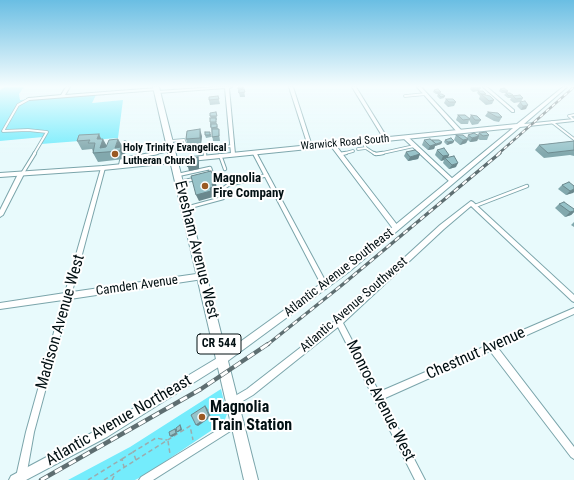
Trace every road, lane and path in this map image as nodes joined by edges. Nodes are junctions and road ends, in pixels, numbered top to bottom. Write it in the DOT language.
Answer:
graph roads {
  1 [pos="16,109"];
  2 [pos="162,109"];
  3 [pos="229,109"];
  4 [pos="298,109"];
  5 [pos="368,109"];
  6 [pos="440,109"];
  7 [pos="537,109"];
  8 [pos="574,115"];
  9 [pos="573,121"];
  10 [pos="552,122"];
  11 [pos="517,126"];
  12 [pos="460,132"];
  13 [pos="405,137"];
  14 [pos="386,139"];
  15 [pos="574,139"];
  16 [pos="170,141"];
  17 [pos="362,141"];
  18 [pos="125,142"];
  19 [pos="332,144"];
  20 [pos="232,146"];
  21 [pos="310,146"];
  22 [pos="414,146"];
  23 [pos="204,148"];
  24 [pos="366,148"];
  25 [pos="358,149"];
  26 [pos="172,150"];
  27 [pos="353,151"];
  28 [pos="254,152"];
  29 [pos="233,154"];
  30 [pos="340,154"];
  31 [pos="220,155"];
  32 [pos="205,156"];
  33 [pos="174,160"];
  34 [pos="127,165"];
  35 [pos="120,166"];
  36 [pos="102,168"];
  37 [pos="225,169"];
  38 [pos="22,174"];
  39 [pos="0,175"];
  40 [pos="267,175"];
  41 [pos="205,176"];
  42 [pos="199,178"];
  43 [pos="179,179"];
  44 [pos="452,181"];
  45 [pos="528,186"];
  46 [pos="473,204"];
  47 [pos="186,208"];
  48 [pos="0,215"];
  49 [pos="396,228"];
  50 [pos="203,276"];
  51 [pos="325,286"];
  52 [pos="68,296"];
  53 [pos="574,299"];
  54 [pos="0,306"];
  55 [pos="574,311"];
  56 [pos="340,322"];
  57 [pos="492,347"];
  58 [pos="222,360"];
  59 [pos="377,397"];
  60 [pos="233,402"];
  61 [pos="209,409"];
  62 [pos="237,422"];
  63 [pos="215,425"];
  64 [pos="193,440"];
  65 [pos="168,441"];
  66 [pos="133,452"];
  67 [pos="170,454"];
  68 [pos="574,454"];
  69 [pos="122,458"];
  70 [pos="136,460"];
  71 [pos="125,467"];
  72 [pos="116,473"];
  73 [pos="18,478"];
  74 [pos="88,480"];
  75 [pos="104,480"];
  76 [pos="112,480"];
  77 [pos="144,480"];
  78 [pos="251,480"];
  79 [pos="420,480"];
  1 -- 38 [label="lane"];
  2 -- 16 [label="main road, CR 544"];
  3 -- 20 [label="street"];
  4 -- 21 [label="street"];
  5 -- 14 [label="street"];
  6 -- 12 [label="street"];
  7 -- 11 [label="street, Atlantic Avenue Southeast"];
  8 -- 9 [label="lane"];
  9 -- 10 [label="street, Warwick Road South"];
  10 -- 11 [label="street, Warwick Road South"];
  10 -- 15 [label="lane"];
  11 -- 12 [label="street, Warwick Road South"];
  11 -- 44 [label="street, Atlantic Avenue Southeast"];
  12 -- 13 [label="street, Warwick Road South"];
  13 -- 14 [label="street, Warwick Road South"];
  13 -- 22 [label="street"];
  14 -- 17 [label="street, Warwick Road South"];
  16 -- 23 [label="lane"];
  16 -- 26 [label="main road, CR 544"];
  17 -- 19 [label="street, Warwick Road South"];
  17 -- 24 [label="lane"];
  18 -- 35 [label="lane"];
  19 -- 21 [label="street, Warwick Road South"];
  19 -- 30 [label="street"];
  20 -- 23 [label="lane"];
  20 -- 29 [label="street"];
  21 -- 28 [label="street, Warwick Road South"];
  22 -- 24 [label="lane"];
  22 -- 44 [label="street"];
  23 -- 32 [label="lane"];
  24 -- 25 [label="lane"];
  26 -- 33 [label="main road, CR 544"];
  26 -- 34 [label="lane"];
  27 -- 30 [label="lane"];
  28 -- 29 [label="street, Warwick Road South"];
  28 -- 40 [label="street"];
  29 -- 31 [label="street, Warwick Road South"];
  30 -- 49 [label="street"];
  31 -- 32 [label="street, Warwick Road South"];
  31 -- 37 [label="lane"];
  32 -- 33 [label="street, Warwick Road South"];
  33 -- 34 [label="street, Warwick Road South"];
  33 -- 43 [label="main road, Evesham Avenue West / CR 544"];
  34 -- 35 [label="street, Warwick Road South"];
  35 -- 36 [label="street, Warwick Road South"];
  36 -- 38 [label="street, Warwick Road South"];
  36 -- 52 [label="street, Madison Avenue West"];
  38 -- 39 [label="street, Warwick Road South"];
  38 -- 48 [label="street"];
  40 -- 47 [label="lane"];
  40 -- 51 [label="street"];
  41 -- 43 [label="lane"];
  42 -- 43 [label="lane"];
  43 -- 47 [label="main road, Evesham Avenue West / CR 544"];
  44 -- 49 [label="street, Atlantic Avenue Southeast"];
  45 -- 46 [label="lane"];
  46 -- 53 [label="street"];
  46 -- 56 [label="street, Atlantic Avenue Southwest"];
  47 -- 50 [label="main road, Evesham Avenue West / CR 544"];
  49 -- 51 [label="street, Atlantic Avenue Southeast"];
  50 -- 52 [label="street, Camden Avenue"];
  50 -- 58 [label="main road, Evesham Avenue West / CR 544"];
  51 -- 58 [label="street, Atlantic Avenue Southeast"];
  52 -- 54 [label="street, Camden Avenue"];
  52 -- 73 [label="street, Madison Avenue West"];
  55 -- 57 [label="street, Chestnut Avenue"];
  56 -- 59 [label="street, Monroe Avenue West"];
  56 -- 60 [label="street, Atlantic Avenue Southwest"];
  57 -- 59 [label="street, Chestnut Avenue"];
  57 -- 68 [label="street"];
  58 -- 60 [label="main road, Evesham Avenue West / CR 544"];
  58 -- 73 [label="street, Atlantic Avenue Northeast"];
  59 -- 79 [label="street, Monroe Avenue West"];
  60 -- 62 [label="main road, Evesham Avenue West / CR 544"];
  61 -- 63 [label="path"];
  62 -- 77 [label="street"];
  62 -- 78 [label="main road, Evesham Avenue West / CR 544"];
  64 -- 65 [label="path"];
  65 -- 66 [label="path"];
  65 -- 67 [label="path"];
  65 -- 70 [label="path"];
  66 -- 69 [label="path"];
  66 -- 70 [label="path"];
  69 -- 71 [label="path"];
  69 -- 74 [label="path"];
  70 -- 71 [label="path"];
  71 -- 72 [label="path"];
  72 -- 75 [label="path"];
  72 -- 76 [label="path"];
}
